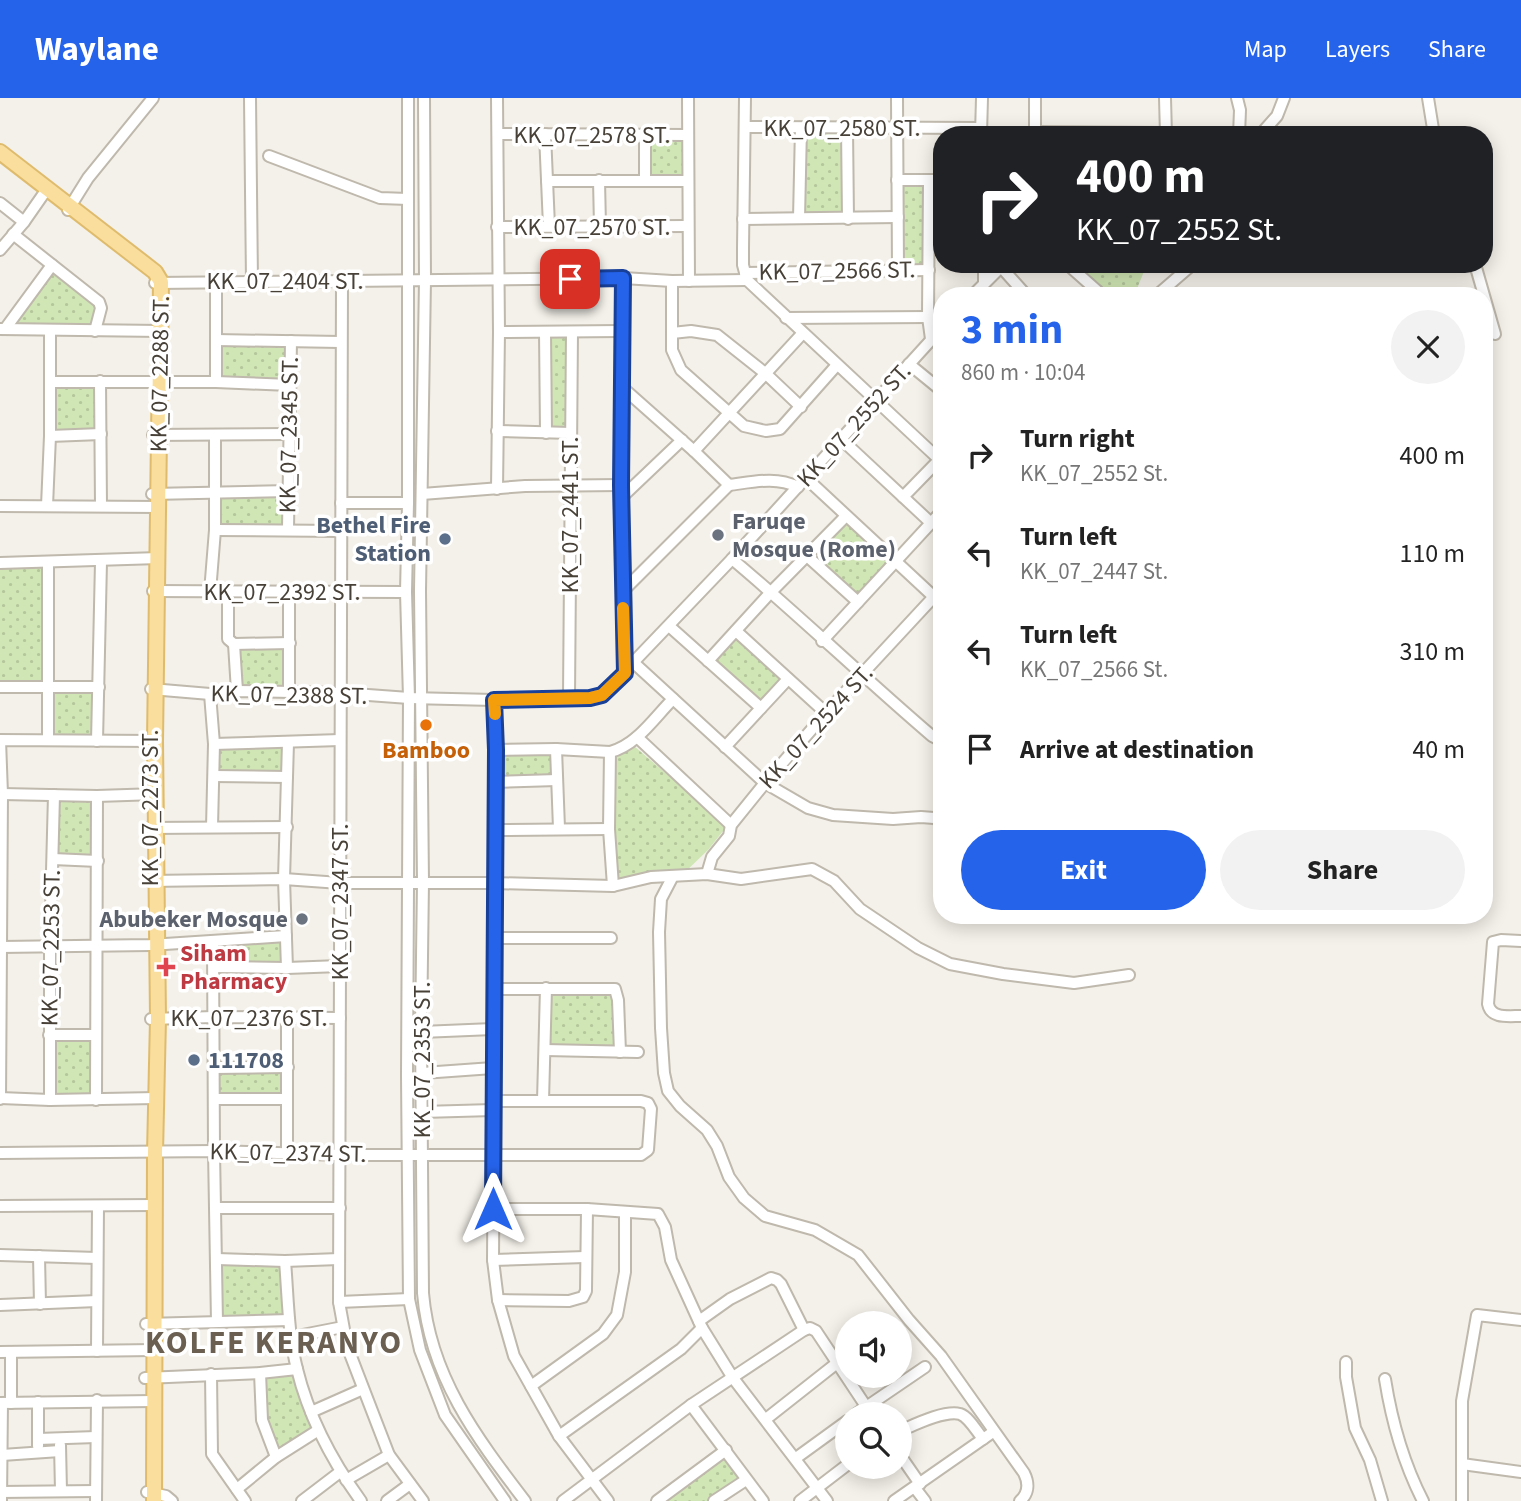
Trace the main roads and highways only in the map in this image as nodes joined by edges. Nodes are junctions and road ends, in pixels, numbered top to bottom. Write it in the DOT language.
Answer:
graph roads {
  1 [pos="0,152"];
  2 [pos="0,159"];
  3 [pos="45,191"];
  4 [pos="158,282"];
  5 [pos="150,1496"];
  1 -- 3 [label="main road, KK_07_2288 ST."];
  2 -- 3 [label="main road, KK_07_2288 ST."];
  3 -- 4 [label="main road, KK_07_2288 ST."];
  4 -- 5 [label="main road, KK_07_2273 ST."];
}
